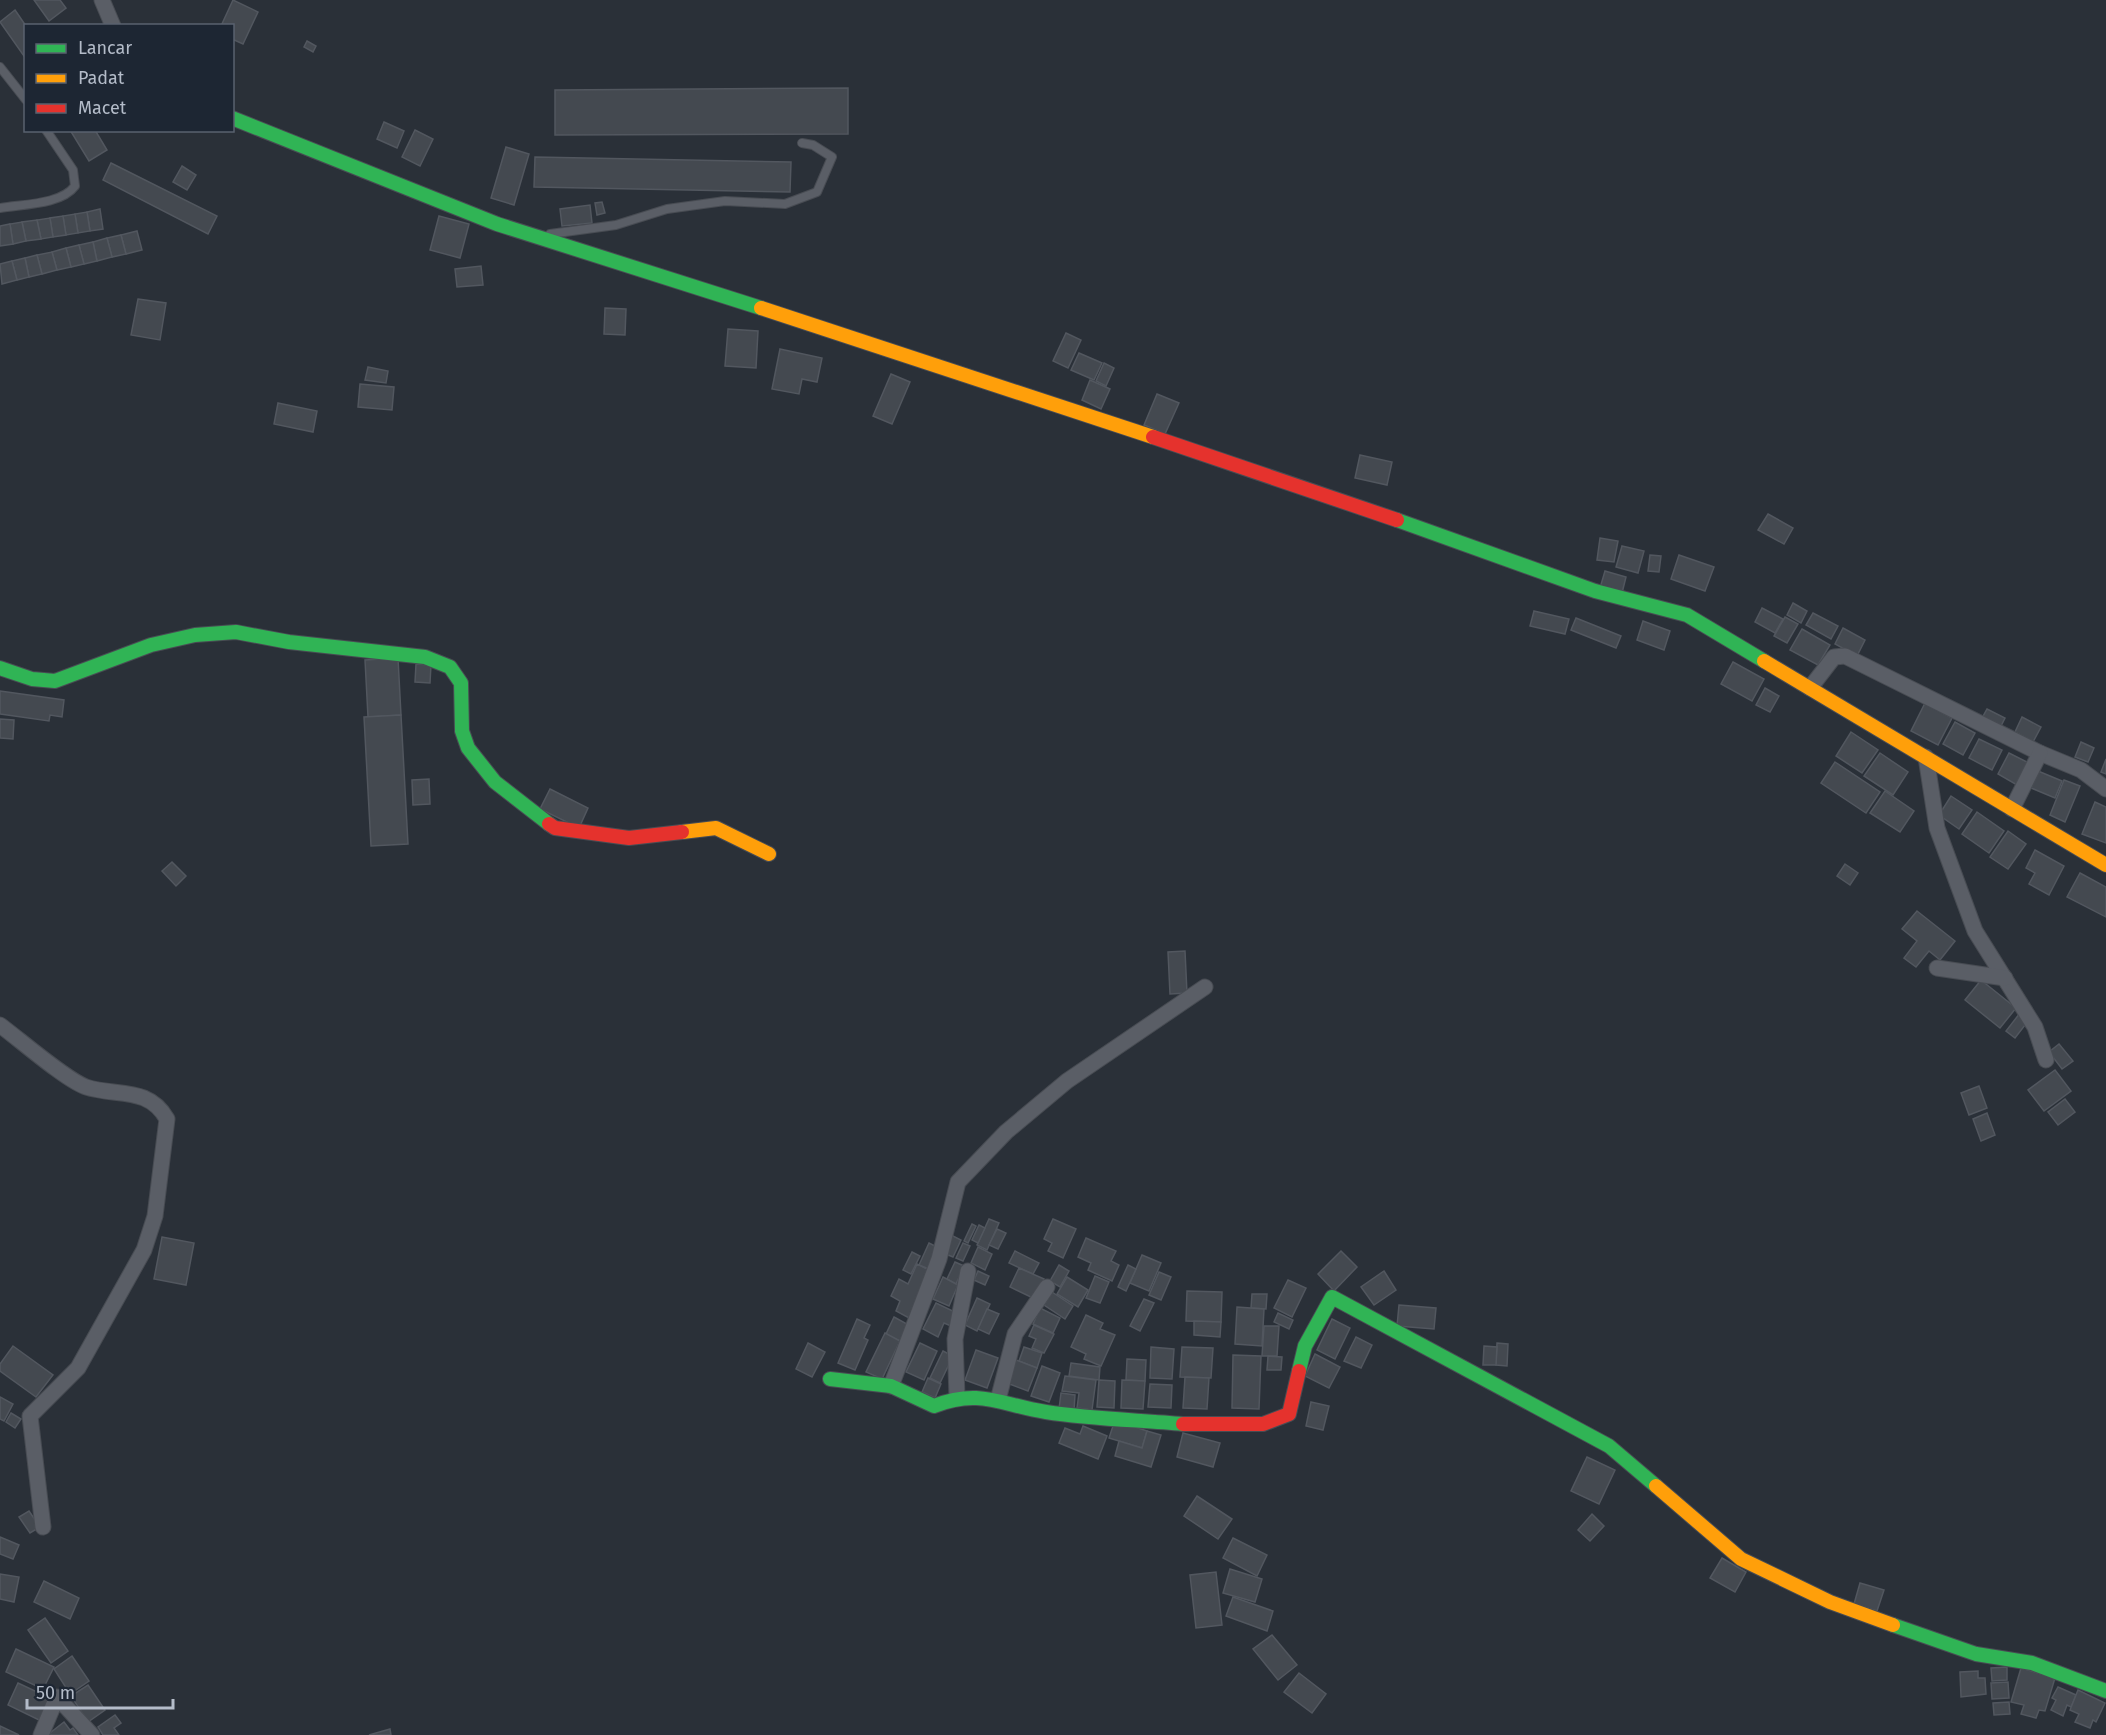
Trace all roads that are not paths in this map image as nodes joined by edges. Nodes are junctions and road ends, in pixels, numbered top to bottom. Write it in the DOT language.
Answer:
graph roads {
  1 [pos="102,0"];
  2 [pos="111,24"];
  3 [pos="0,67"];
  4 [pos="24,97"];
  5 [pos="234,119"];
  6 [pos="47,132"];
  7 [pos="802,143"];
  8 [pos="0,208"];
  9 [pos="534,236"];
  10 [pos="0,668"];
  11 [pos="1810,688"];
  12 [pos="2040,753"];
  13 [pos="1926,757"];
  14 [pos="2106,789"];
  15 [pos="2012,809"];
  16 [pos="769,854"];
  17 [pos="2106,865"];
  18 [pos="1937,968"];
  19 [pos="2005,978"];
  20 [pos="1204,987"];
  21 [pos="0,1025"];
  22 [pos="2046,1060"];
  23 [pos="968,1271"];
  24 [pos="1047,1287"];
  25 [pos="830,1379"];
  26 [pos="891,1386"];
  27 [pos="957,1397"];
  28 [pos="998,1400"];
  29 [pos="44,1527"];
  30 [pos="2106,1691"];
  31 [pos="41,1735"];
  32 [pos="92,1735"];
  1 -- 2 [label="street"];
  3 -- 4 [label="lane"];
  5 -- 9 [label="street"];
  6 -- 8 [label="lane"];
  7 -- 9 [label="lane"];
  9 -- 11 [label="street"];
  10 -- 16 [label="street"];
  11 -- 12 [label="street"];
  11 -- 13 [label="street"];
  12 -- 14 [label="street"];
  12 -- 15 [label="street"];
  13 -- 15 [label="street"];
  13 -- 19 [label="street"];
  15 -- 17 [label="street"];
  18 -- 19 [label="street"];
  19 -- 22 [label="street"];
  20 -- 26 [label="street"];
  21 -- 29 [label="street"];
  23 -- 27 [label="street"];
  24 -- 28 [label="street"];
  25 -- 26 [label="street"];
  26 -- 27 [label="street"];
  27 -- 28 [label="street"];
  28 -- 30 [label="street"];
  31 -- 32 [label="street"];
}
